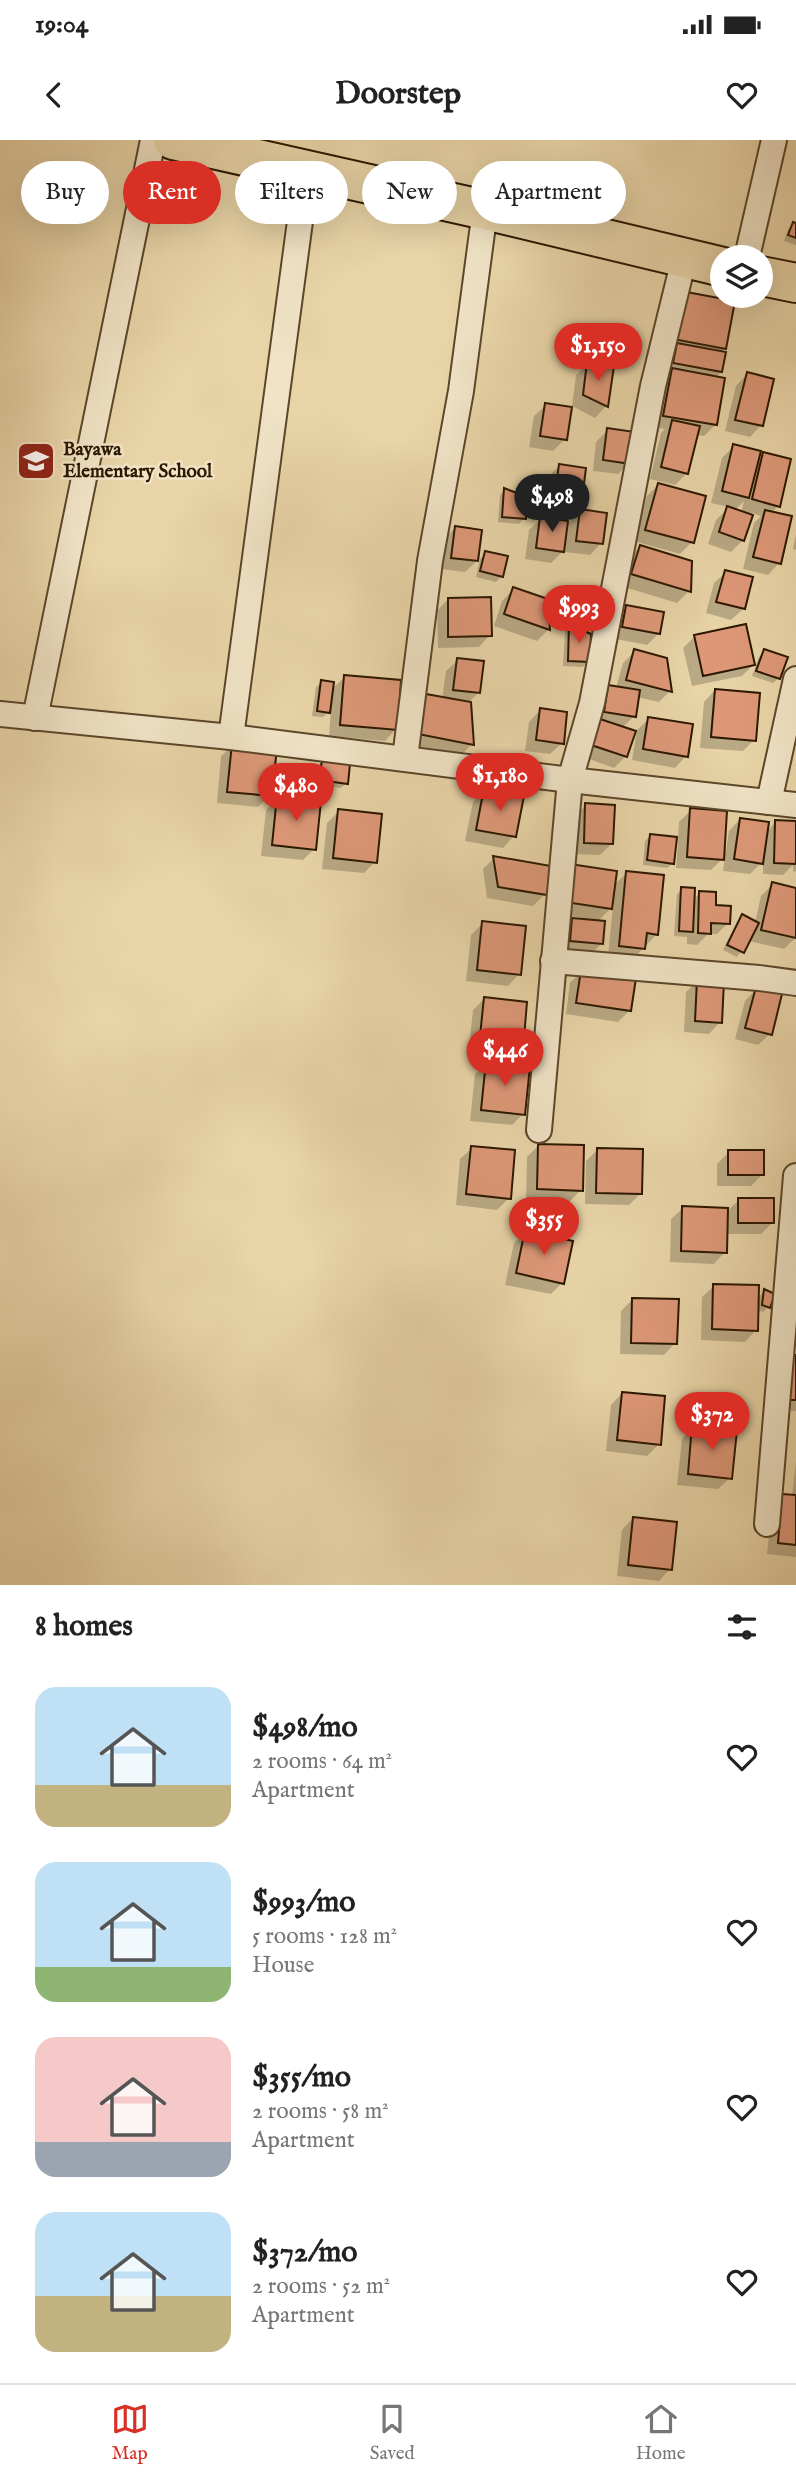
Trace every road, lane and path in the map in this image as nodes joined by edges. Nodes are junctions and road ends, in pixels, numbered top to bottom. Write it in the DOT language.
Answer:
graph roads {
  1 [pos="153,140"];
  2 [pos="173,140"];
  3 [pos="774,140"];
  4 [pos="270,161"];
  5 [pos="348,178"];
  6 [pos="471,207"];
  7 [pos="300,224"];
  8 [pos="483,224"];
  9 [pos="542,224"];
  10 [pos="750,245"];
  11 [pos="684,259"];
  12 [pos="710,264"];
  13 [pos="773,278"];
  14 [pos="796,283"];
  15 [pos="796,678"];
  16 [pos="0,714"];
  17 [pos="36,718"];
  18 [pos="231,737"];
  19 [pos="405,758"];
  20 [pos="570,780"];
  21 [pos="769,802"];
  22 [pos="796,805"];
  23 [pos="553,961"];
  24 [pos="796,983"];
  25 [pos="539,1130"];
  26 [pos="796,1175"];
  27 [pos="767,1524"];
  1 -- 17 [label="street"];
  2 -- 4 [label="highway"];
  3 -- 10 [label="street"];
  5 -- 6 [label="highway"];
  7 -- 18 [label="street"];
  8 -- 19 [label="street"];
  9 -- 11 [label="highway"];
  11 -- 12 [label="highway"];
  11 -- 20 [label="street"];
  13 -- 14 [label="highway"];
  15 -- 21 [label="street"];
  16 -- 17 [label="street"];
  17 -- 18 [label="street"];
  18 -- 19 [label="street"];
  19 -- 20 [label="street"];
  20 -- 21 [label="street"];
  20 -- 23 [label="street"];
  21 -- 22 [label="street"];
  23 -- 24 [label="street"];
  23 -- 25 [label="street"];
  26 -- 27 [label="street"];
}
